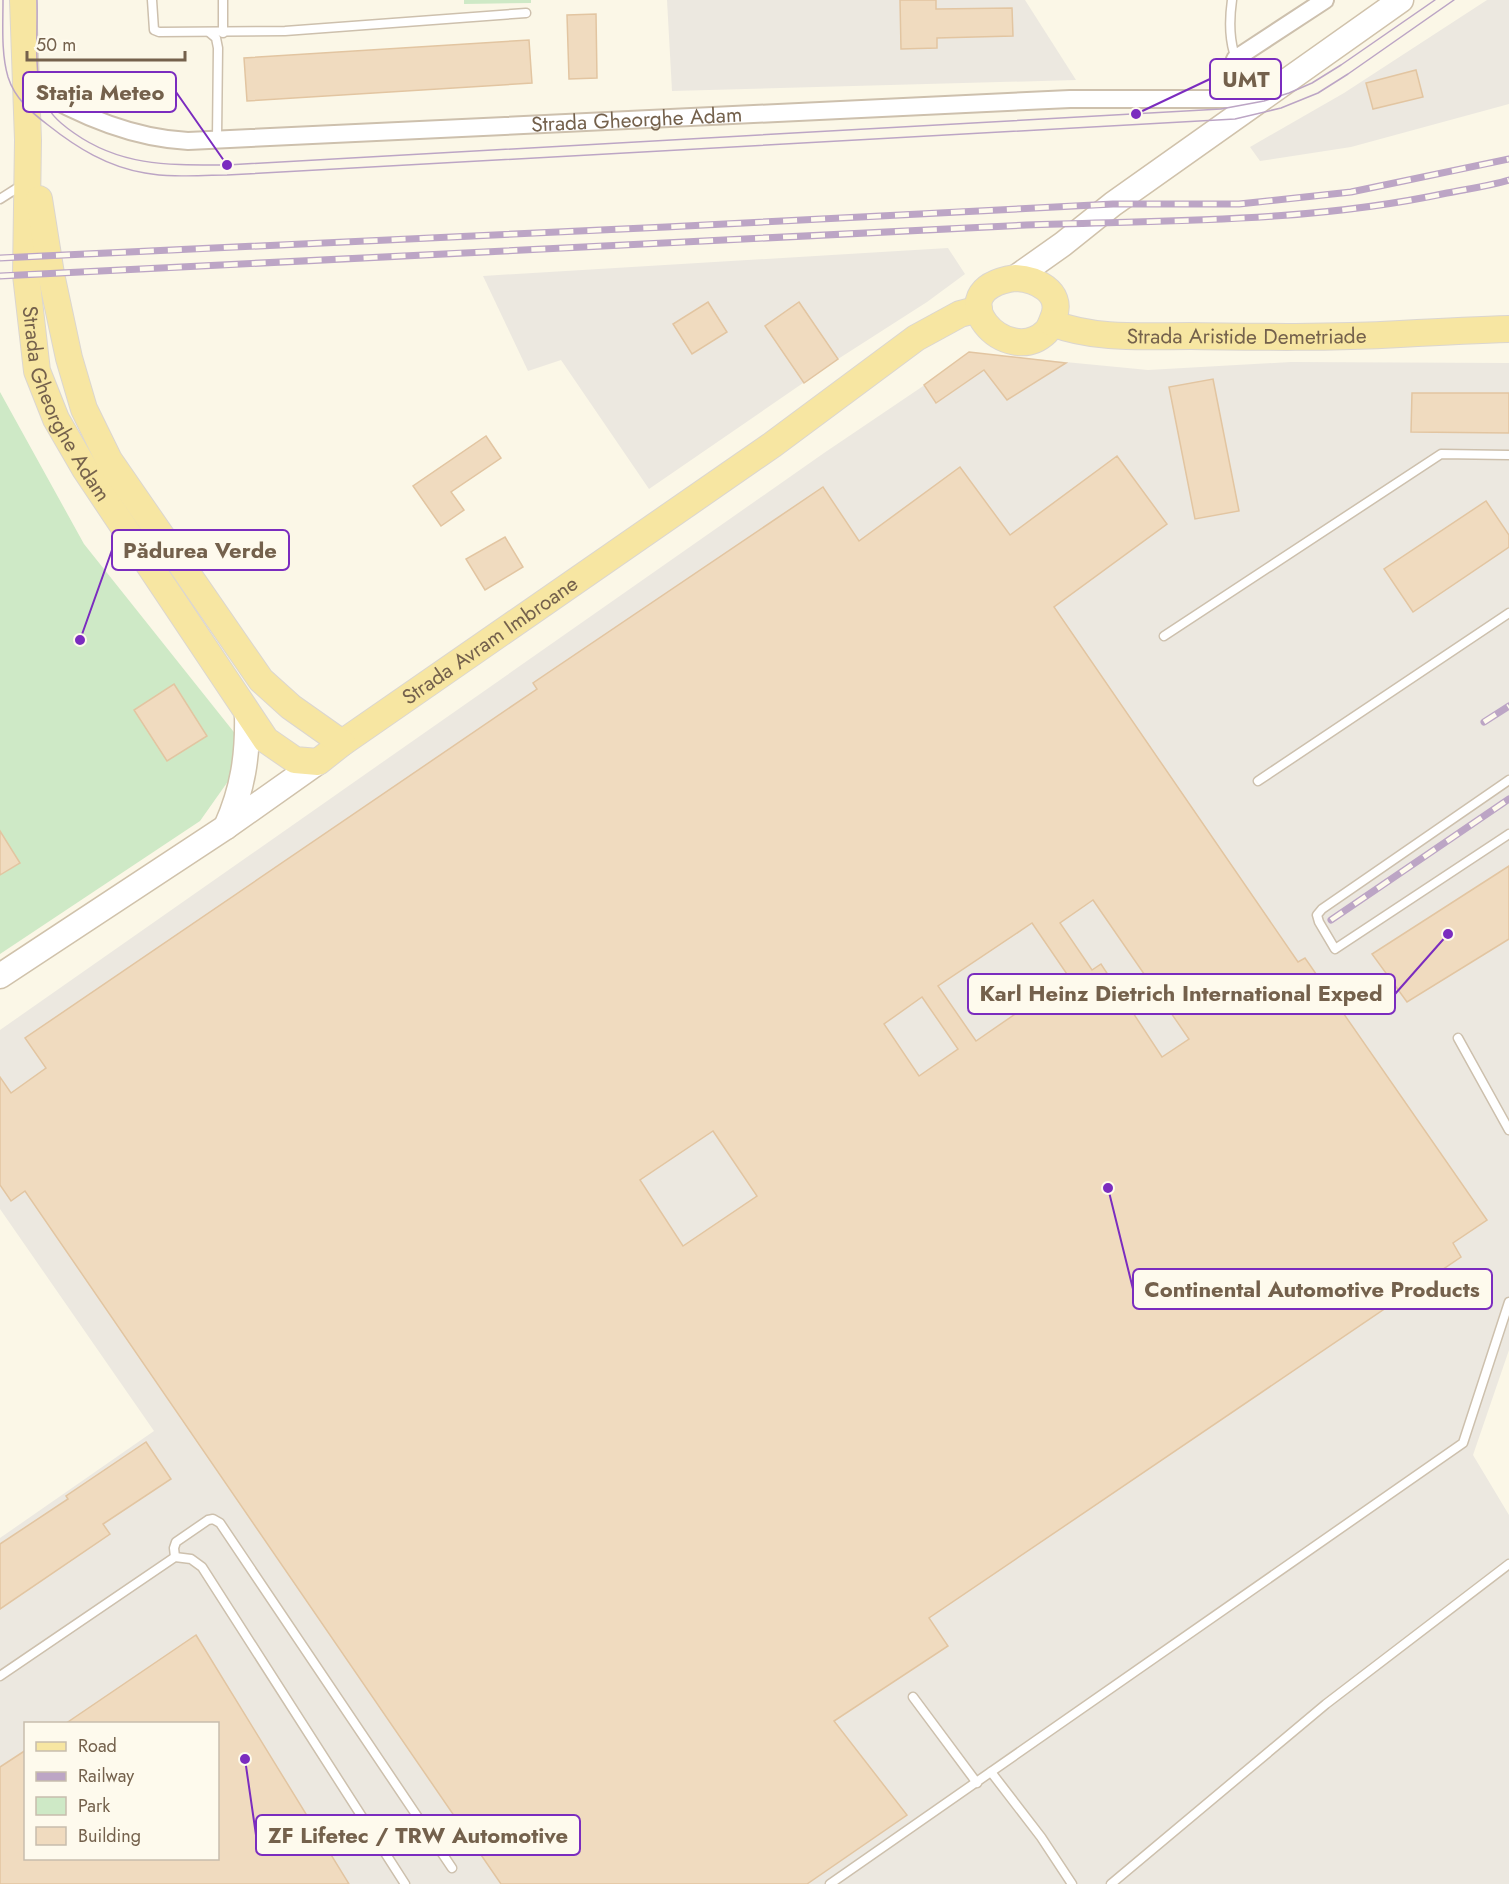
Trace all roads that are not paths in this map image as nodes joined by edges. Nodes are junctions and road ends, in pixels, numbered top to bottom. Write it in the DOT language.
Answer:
graph roads {
  1 [pos="23,0"];
  2 [pos="152,0"];
  3 [pos="223,0"];
  4 [pos="1232,0"];
  5 [pos="1325,0"];
  6 [pos="1401,0"];
  7 [pos="526,13"];
  8 [pos="210,33"];
  9 [pos="224,33"];
  10 [pos="1235,59"];
  11 [pos="25,83"];
  12 [pos="1259,99"];
  13 [pos="217,138"];
  14 [pos="28,140"];
  15 [pos="27,182"];
  16 [pos="0,199"];
  17 [pos="1063,244"];
  18 [pos="1015,278"];
  19 [pos="1048,289"];
  20 [pos="979,309"];
  21 [pos="1509,310"];
  22 [pos="1052,323"];
  23 [pos="1509,329"];
  24 [pos="1445,330"];
  25 [pos="1509,455"];
  26 [pos="1509,614"];
  27 [pos="1164,636"];
  28 [pos="247,714"];
  29 [pos="342,743"];
  30 [pos="318,762"];
  31 [pos="1509,780"];
  32 [pos="1258,781"];
  33 [pos="226,826"];
  34 [pos="1509,834"];
  35 [pos="0,976"];
  36 [pos="1458,1038"];
  37 [pos="1509,1130"];
  38 [pos="1509,1302"];
  39 [pos="175,1557"];
  40 [pos="1509,1564"];
  41 [pos="0,1676"];
  42 [pos="913,1697"];
  43 [pos="991,1772"];
  44 [pos="977,1783"];
  45 [pos="453,1868"];
  46 [pos="405,1884"];
  47 [pos="830,1884"];
  48 [pos="1072,1884"];
  49 [pos="1111,1884"];
  1 -- 11 [label="main road, Strada Gheorghe Adam"];
  2 -- 8 [label="lane"];
  3 -- 9 [label="lane"];
  4 -- 10 [label="lane"];
  5 -- 10 [label="street"];
  6 -- 12 [label="street"];
  7 -- 9 [label="lane"];
  8 -- 9 [label="lane"];
  8 -- 13 [label="lane"];
  10 -- 12 [label="lane"];
  11 -- 13 [label="street, Strada Gheorghe Adam"];
  11 -- 14 [label="main road, Strada Gheorghe Adam"];
  12 -- 13 [label="street, Strada Gheorghe Adam"];
  12 -- 17 [label="street"];
  14 -- 15 [label="main road, Strada Gheorghe Adam"];
  14 -- 29 [label="main road, Strada Gheorghe Adam"];
  15 -- 16 [label="lane"];
  15 -- 28 [label="main road, Strada Gheorghe Adam"];
  17 -- 18 [label="street"];
  17 -- 19 [label="street"];
  18 -- 19 [label="main road"];
  18 -- 20 [label="main road"];
  19 -- 22 [label="main road"];
  20 -- 22 [label="main road"];
  20 -- 29 [label="main road, Strada Avram Imbroane"];
  21 -- 24 [label="main road, Strada Aristide Demetriade"];
  22 -- 24 [label="main road, Strada Aristide Demetriade"];
  23 -- 24 [label="main road, Strada Aristide Demetriade"];
  25 -- 27 [label="lane"];
  26 -- 32 [label="lane"];
  28 -- 30 [label="main road, Strada Gheorghe Adam"];
  28 -- 33 [label="street"];
  29 -- 30 [label="main road, Strada Avram Imbroane"];
  30 -- 33 [label="street, Strada Avram Imbroane"];
  31 -- 34 [label="lane"];
  33 -- 35 [label="street, Strada Avram Imbroane"];
  36 -- 37 [label="lane"];
  38 -- 43 [label="lane"];
  39 -- 41 [label="lane"];
  39 -- 45 [label="lane"];
  39 -- 46 [label="lane"];
  40 -- 49 [label="lane"];
  42 -- 44 [label="lane"];
  43 -- 44 [label="lane"];
  43 -- 48 [label="lane"];
  44 -- 47 [label="lane"];
}
